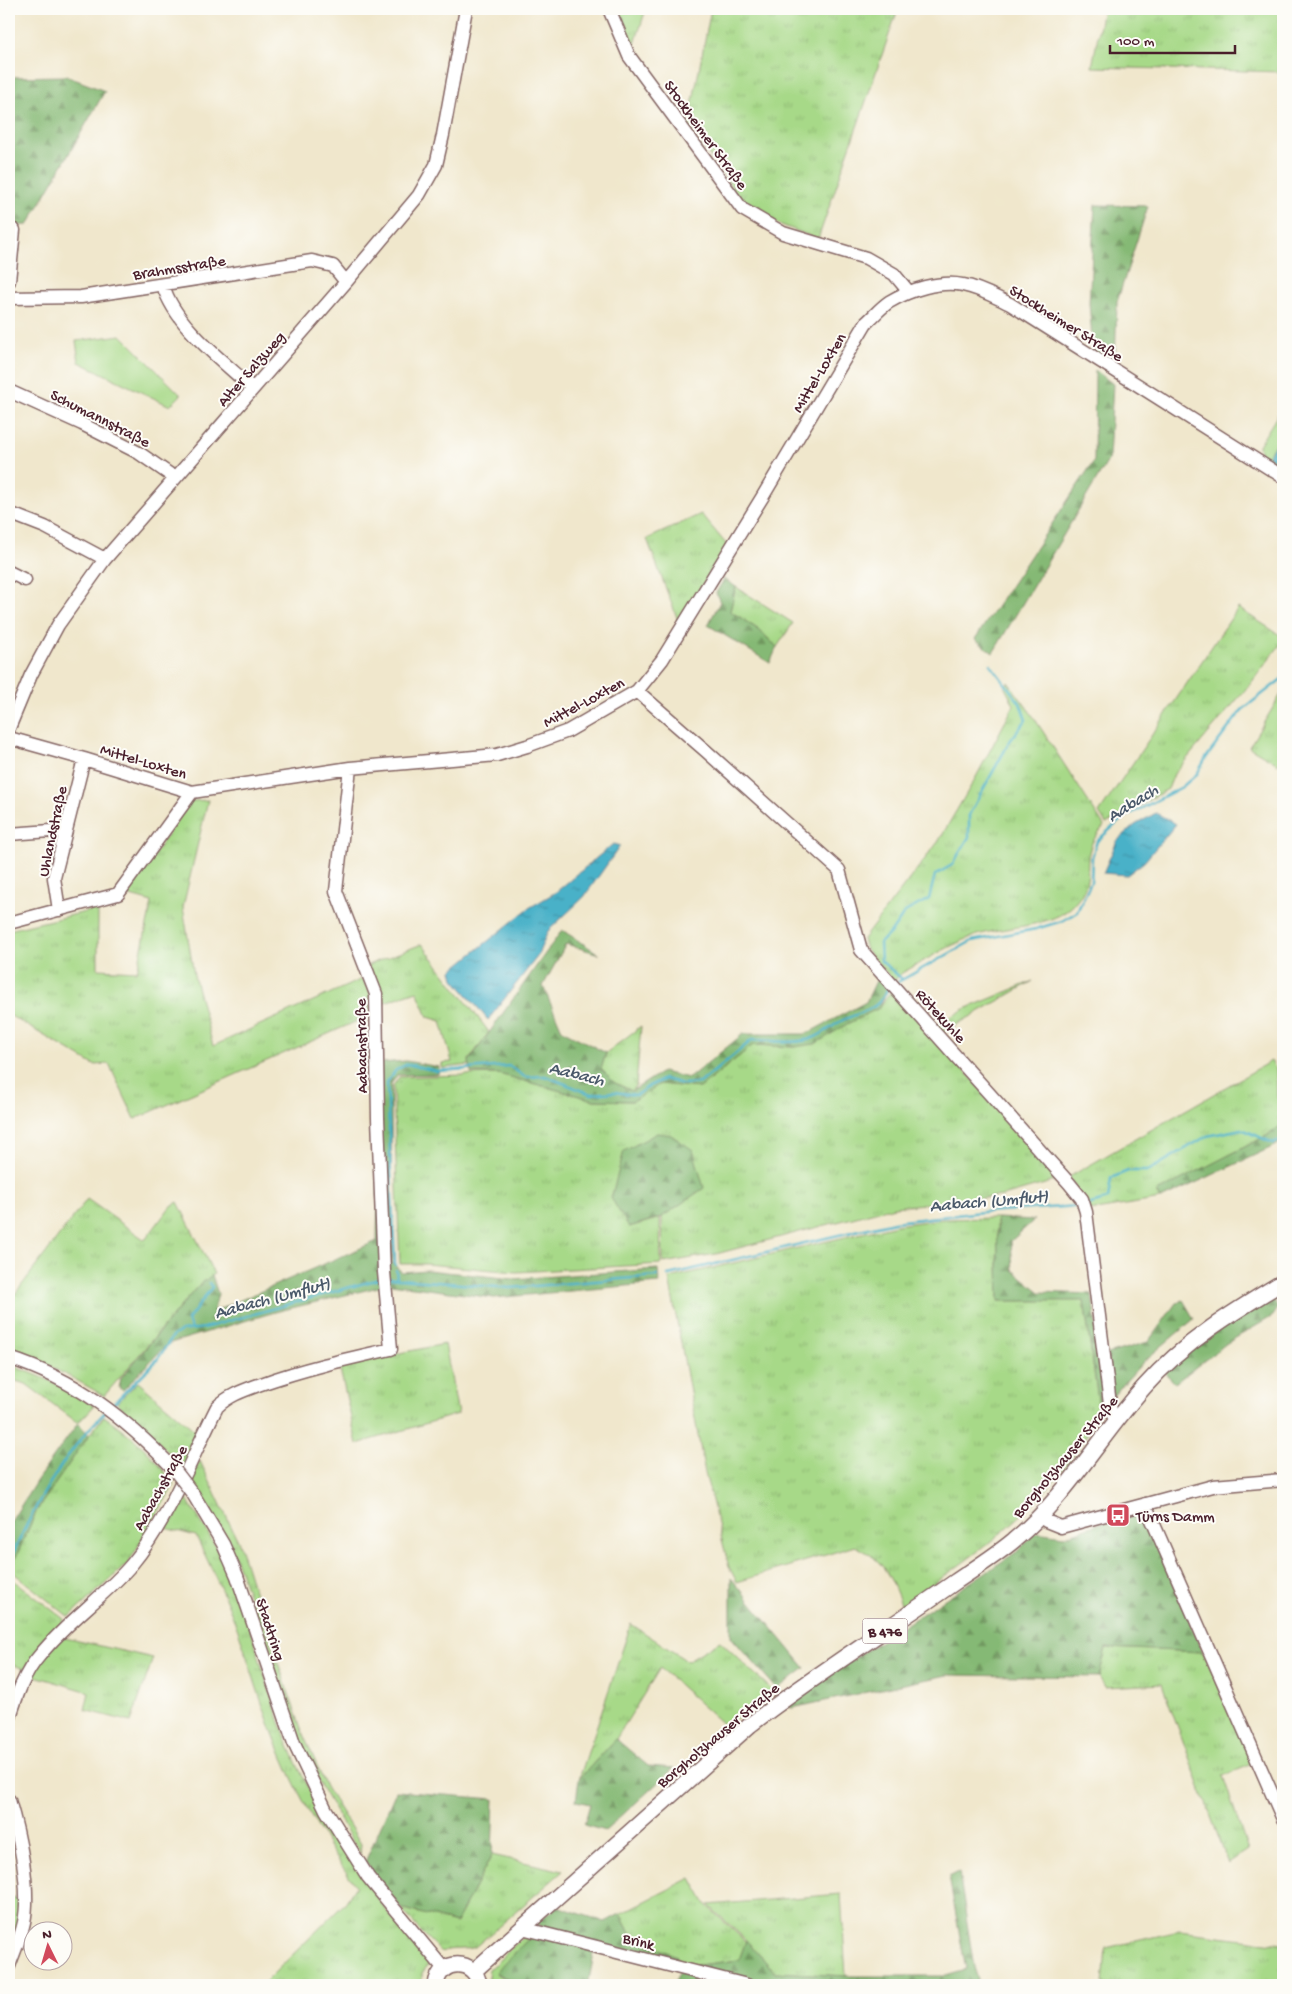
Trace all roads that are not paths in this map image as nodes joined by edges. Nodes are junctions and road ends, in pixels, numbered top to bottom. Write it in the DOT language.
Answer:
graph roads {
  1 [pos="466,9"];
  2 [pos="609,9"];
  3 [pos="14,230"];
  4 [pos="9,281"];
  5 [pos="346,282"];
  6 [pos="163,285"];
  7 [pos="909,292"];
  8 [pos="9,298"];
  9 [pos="253,389"];
  10 [pos="9,391"];
  11 [pos="1283,477"];
  12 [pos="175,478"];
  13 [pos="9,513"];
  14 [pos="105,559"];
  15 [pos="9,572"];
  16 [pos="25,580"];
  17 [pos="637,691"];
  18 [pos="9,728"];
  19 [pos="9,738"];
  20 [pos="84,759"];
  21 [pos="350,768"];
  22 [pos="192,792"];
  23 [pos="65,830"];
  24 [pos="9,834"];
  25 [pos="59,910"];
  26 [pos="9,923"];
  27 [pos="1283,1282"];
  28 [pos="9,1358"];
  29 [pos="1116,1420"];
  30 [pos="1283,1480"];
  31 [pos="1145,1504"];
  32 [pos="1041,1515"];
  33 [pos="9,1720"];
  34 [pos="9,1800"];
  35 [pos="1283,1819"];
  36 [pos="522,1928"];
  37 [pos="9,1966"];
  38 [pos="444,1969"];
  39 [pos="476,1978"];
  40 [pos="436,1985"];
  41 [pos="747,1985"];
  1 -- 5 [label="street, Alter Salzweg"];
  2 -- 7 [label="street, Stockheimer Straße"];
  3 -- 4 [label="street"];
  5 -- 6 [label="street, Brahmsstraße"];
  5 -- 9 [label="street, Alter Salzweg"];
  6 -- 8 [label="street, Brahmsstraße"];
  6 -- 9 [label="street"];
  7 -- 11 [label="street, Stockheimer Straße"];
  7 -- 17 [label="street, Mittel-Loxten"];
  9 -- 12 [label="street, Alter Salzweg"];
  10 -- 12 [label="street, Schumannstraße"];
  12 -- 14 [label="street, Alter Salzweg"];
  13 -- 14 [label="street"];
  14 -- 18 [label="street, Alter Salzweg"];
  15 -- 16 [label="street"];
  17 -- 21 [label="street, Mittel-Loxten"];
  17 -- 29 [label="street, Rötekuhle"];
  19 -- 20 [label="street, Mittel-Loxten"];
  20 -- 22 [label="street, Mittel-Loxten"];
  20 -- 23 [label="street, Uhlandstraße"];
  21 -- 22 [label="street, Mittel-Loxten"];
  21 -- 33 [label="street, Aabachstraße"];
  22 -- 25 [label="street"];
  23 -- 24 [label="street"];
  23 -- 25 [label="street, Uhlandstraße"];
  25 -- 26 [label="street"];
  27 -- 29 [label="main road, Borgholzhauser Straße / B 476"];
  28 -- 38 [label="street, Stadtring, bridge"];
  29 -- 32 [label="main road, Borgholzhauser Straße / B 476"];
  30 -- 31 [label="street"];
  31 -- 32 [label="street"];
  31 -- 35 [label="street"];
  32 -- 36 [label="main road, Borgholzhauser Straße / B 476"];
  34 -- 37 [label="street"];
  36 -- 39 [label="main road, Borgholzhauser Straße / B 476"];
  36 -- 41 [label="street, Brink"];
  38 -- 39 [label="main road"];
  38 -- 40 [label="main road"];
}
